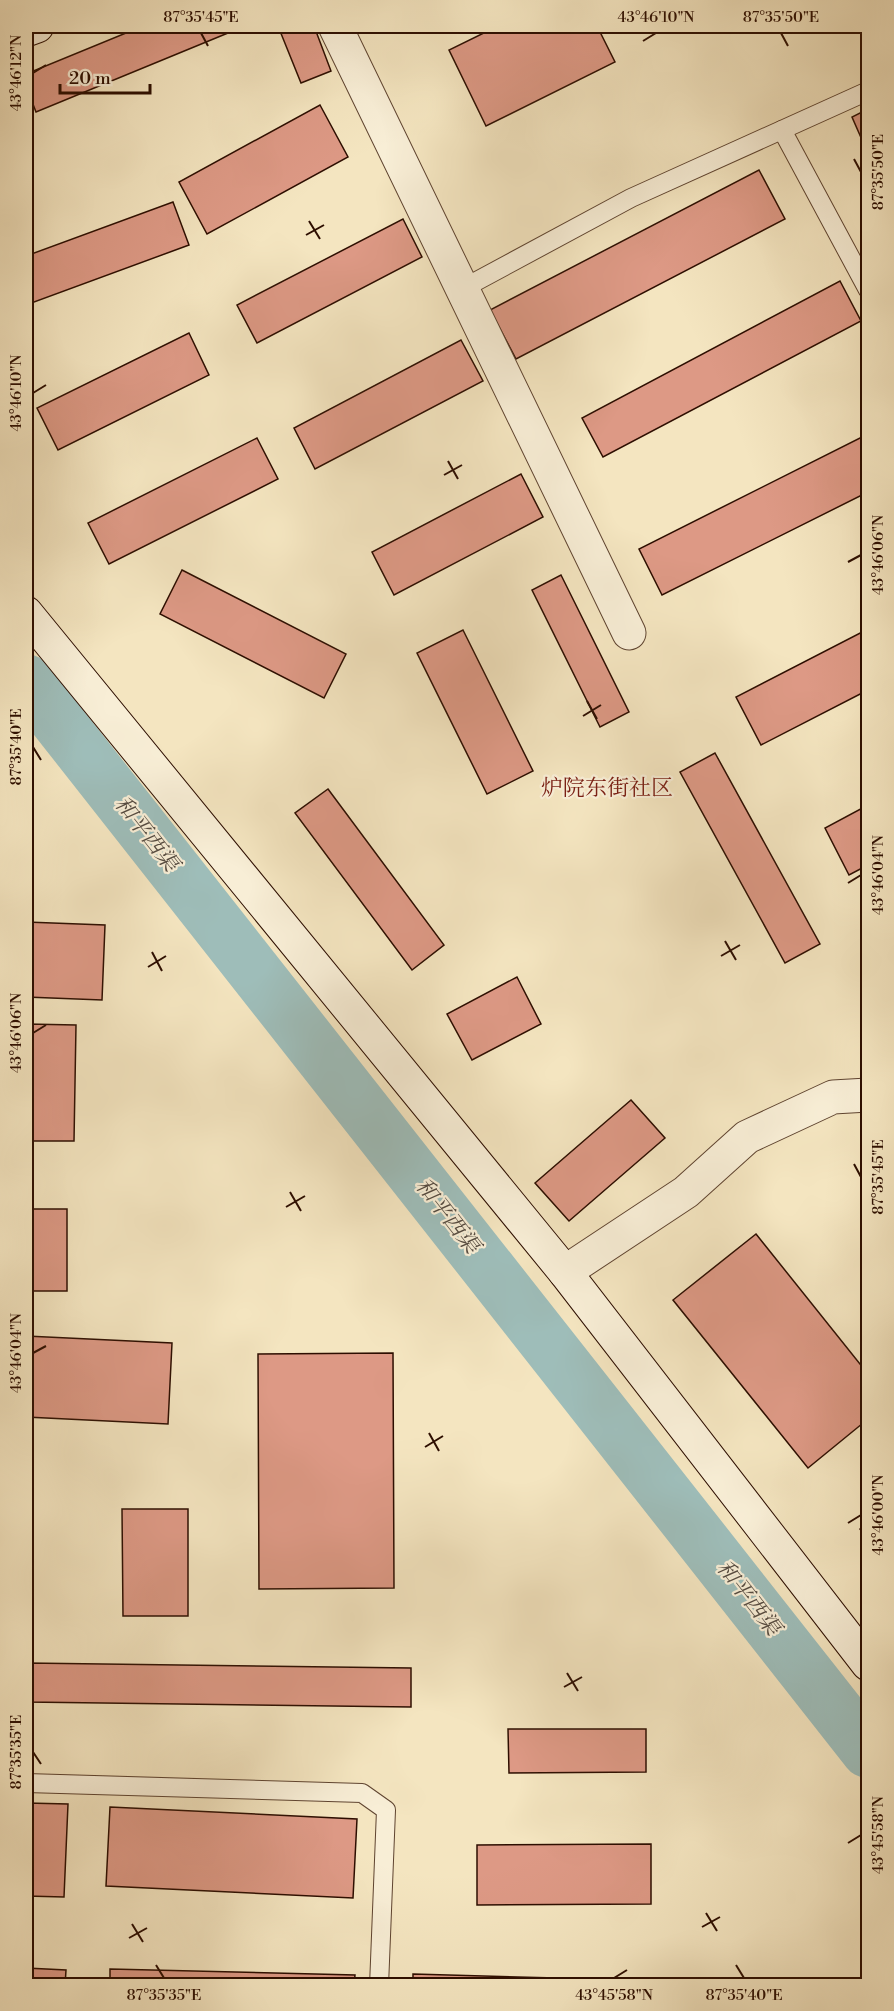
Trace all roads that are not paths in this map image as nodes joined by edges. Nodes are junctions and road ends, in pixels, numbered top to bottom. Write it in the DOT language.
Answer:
graph roads {
  1 [pos="37,26"];
  2 [pos="335,26"];
  3 [pos="26,30"];
  4 [pos="868,91"];
  5 [pos="782,130"];
  6 [pos="462,289"];
  7 [pos="868,290"];
  8 [pos="26,613"];
  9 [pos="629,633"];
  10 [pos="868,1095"];
  11 [pos="565,1272"];
  12 [pos="868,1664"];
  13 [pos="26,1783"];
  14 [pos="379,1986"];
  1 -- 3 [label="street"];
  2 -- 6 [label="street"];
  4 -- 5 [label="lane"];
  5 -- 6 [label="lane"];
  5 -- 7 [label="lane"];
  6 -- 9 [label="street"];
  8 -- 11 [label="street"];
  10 -- 11 [label="street"];
  11 -- 12 [label="street"];
  13 -- 14 [label="lane"];
}
